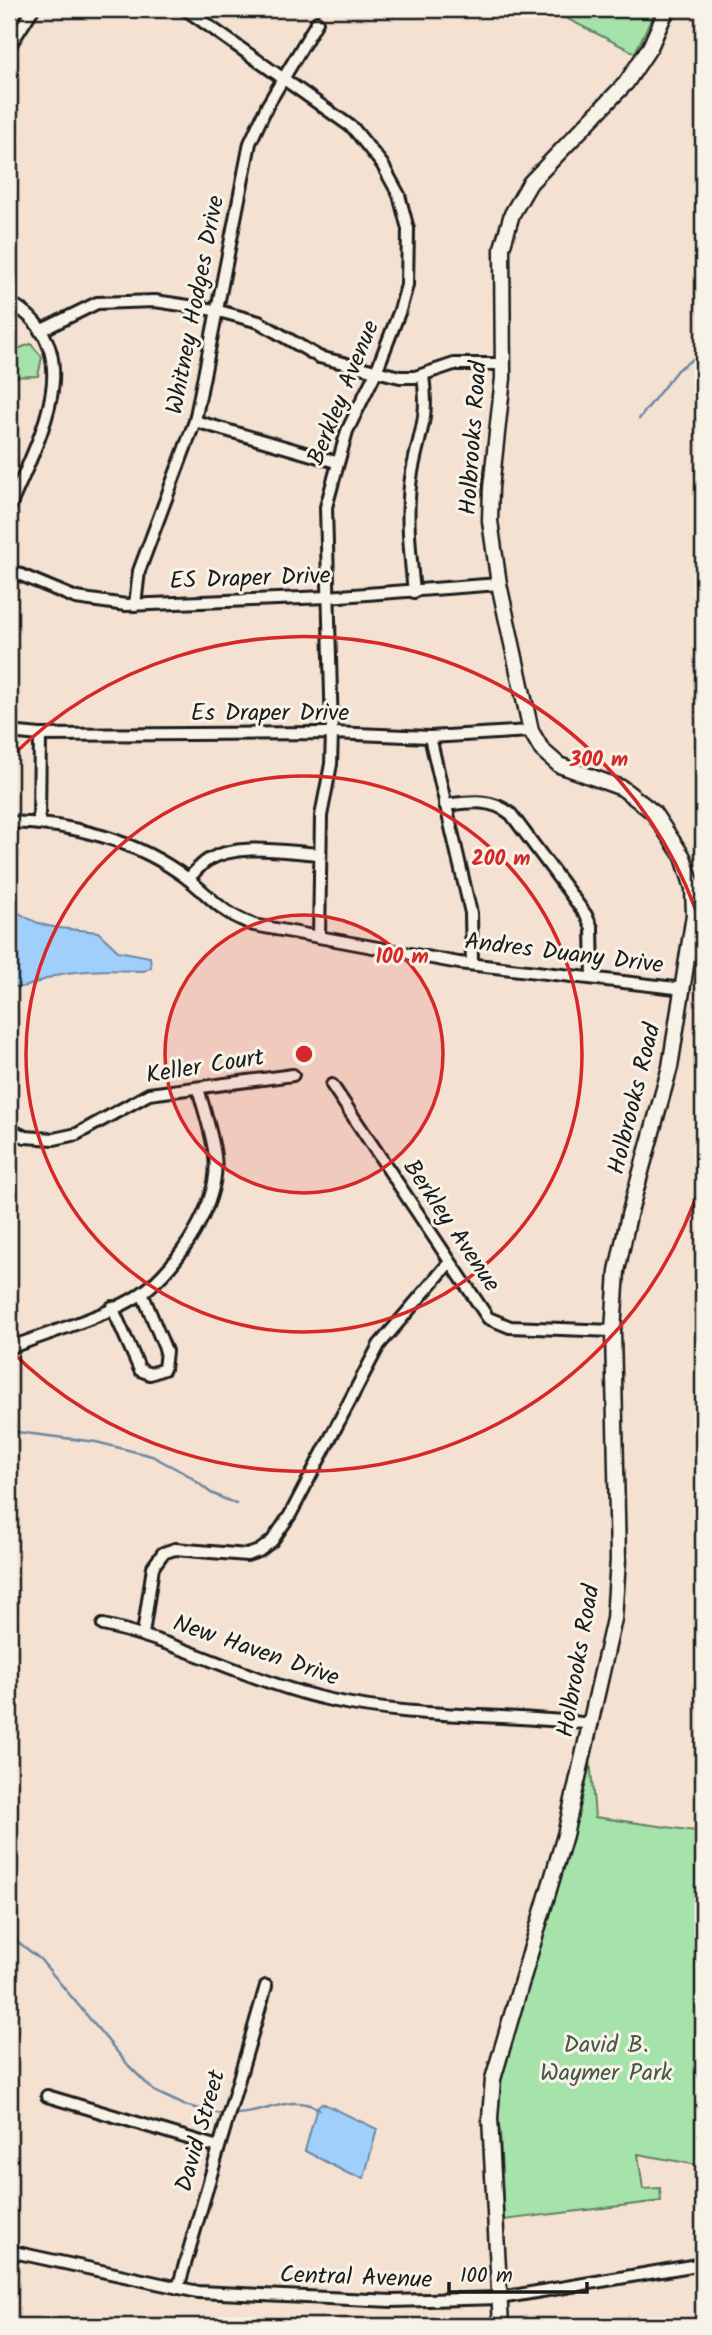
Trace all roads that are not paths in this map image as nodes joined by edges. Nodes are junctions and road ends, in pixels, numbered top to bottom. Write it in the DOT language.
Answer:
graph roads {
  1 [pos="33,9"];
  2 [pos="185,9"];
  3 [pos="667,9"];
  4 [pos="317,22"];
  5 [pos="12,36"];
  6 [pos="9,47"];
  7 [pos="282,80"];
  8 [pos="9,302"];
  9 [pos="215,310"];
  10 [pos="40,331"];
  11 [pos="503,364"];
  12 [pos="376,372"];
  13 [pos="423,375"];
  14 [pos="195,421"];
  15 [pos="336,463"];
  16 [pos="9,509"];
  17 [pos="9,570"];
  18 [pos="499,584"];
  19 [pos="414,592"];
  20 [pos="327,597"];
  21 [pos="135,605"];
  22 [pos="531,731"];
  23 [pos="9,732"];
  24 [pos="332,733"];
  25 [pos="40,735"];
  26 [pos="430,737"];
  27 [pos="445,805"];
  28 [pos="9,822"];
  29 [pos="39,822"];
  30 [pos="319,854"];
  31 [pos="188,879"];
  32 [pos="318,937"];
  33 [pos="472,963"];
  34 [pos="593,977"];
  35 [pos="684,989"];
  36 [pos="293,1075"];
  37 [pos="332,1085"];
  38 [pos="198,1088"];
  39 [pos="9,1129"];
  40 [pos="449,1263"];
  41 [pos="142,1293"];
  42 [pos="112,1307"];
  43 [pos="613,1331"];
  44 [pos="9,1348"];
  45 [pos="103,1625"];
  46 [pos="143,1634"];
  47 [pos="592,1724"];
  48 [pos="266,1986"];
  49 [pos="47,2096"];
  50 [pos="218,2147"];
  51 [pos="9,2251"];
  52 [pos="703,2264"];
  53 [pos="178,2288"];
  54 [pos="500,2298"];
  55 [pos="500,2326"];
  1 -- 5 [label="street"];
  2 -- 7 [label="street, Berkley Avenue"];
  3 -- 11 [label="street, Holbrooks Road"];
  4 -- 7 [label="street, Whitney Hodges Drive"];
  5 -- 6 [label="street"];
  7 -- 9 [label="street, Whitney Hodges Drive"];
  7 -- 12 [label="street, Berkley Avenue"];
  8 -- 10 [label="street"];
  9 -- 10 [label="street"];
  9 -- 12 [label="street"];
  9 -- 14 [label="street, Whitney Hodges Drive"];
  10 -- 16 [label="street"];
  11 -- 13 [label="street"];
  11 -- 18 [label="street, Holbrooks Road"];
  12 -- 13 [label="street"];
  12 -- 15 [label="street, Berkley Avenue"];
  13 -- 19 [label="street"];
  14 -- 15 [label="street"];
  14 -- 21 [label="street, Whitney Hodges Drive"];
  15 -- 20 [label="street, Berkley Avenue"];
  17 -- 21 [label="street, ES Draper Drive"];
  18 -- 19 [label="street, ES Draper Drive"];
  18 -- 22 [label="street, Holbrooks Road"];
  19 -- 20 [label="street, ES Draper Drive"];
  20 -- 21 [label="street, ES Draper Drive"];
  20 -- 24 [label="street, Berkley Avenue"];
  22 -- 26 [label="street, Es Draper Drive"];
  22 -- 35 [label="street, Holbrooks Road"];
  23 -- 25 [label="street, Es Draper Drive"];
  24 -- 25 [label="street, Es Draper Drive"];
  24 -- 26 [label="street, Es Draper Drive"];
  24 -- 30 [label="street, Berkley Avenue"];
  25 -- 29 [label="street"];
  26 -- 27 [label="street"];
  27 -- 33 [label="street"];
  27 -- 34 [label="street"];
  28 -- 29 [label="street, Andres Duany Drive"];
  29 -- 31 [label="street, Andres Duany Drive"];
  30 -- 31 [label="street"];
  30 -- 32 [label="street, Berkley Avenue"];
  31 -- 32 [label="street, Andres Duany Drive"];
  32 -- 33 [label="street, Andres Duany Drive"];
  33 -- 34 [label="street, Andres Duany Drive"];
  34 -- 35 [label="street, Andres Duany Drive"];
  35 -- 43 [label="street, Holbrooks Road"];
  36 -- 38 [label="street, Keller Court"];
  37 -- 40 [label="street, Berkley Avenue"];
  38 -- 39 [label="street, Keller Court"];
  38 -- 41 [label="street"];
  40 -- 43 [label="street, Berkley Avenue"];
  40 -- 46 [label="street, New Haven Drive"];
  41 -- 42 [label="street"];
  41 -- 42 [label="street"];
  42 -- 44 [label="street"];
  43 -- 47 [label="street, Holbrooks Road"];
  45 -- 46 [label="street"];
  46 -- 47 [label="street, New Haven Drive"];
  47 -- 54 [label="street, Holbrooks Road"];
  48 -- 50 [label="street, David Street"];
  49 -- 50 [label="street"];
  50 -- 53 [label="street, David Street"];
  51 -- 53 [label="street, Central Avenue"];
  52 -- 54 [label="street, Central Avenue"];
  53 -- 54 [label="street, Central Avenue"];
  54 -- 55 [label="street, Holbrooks Road"];
}
